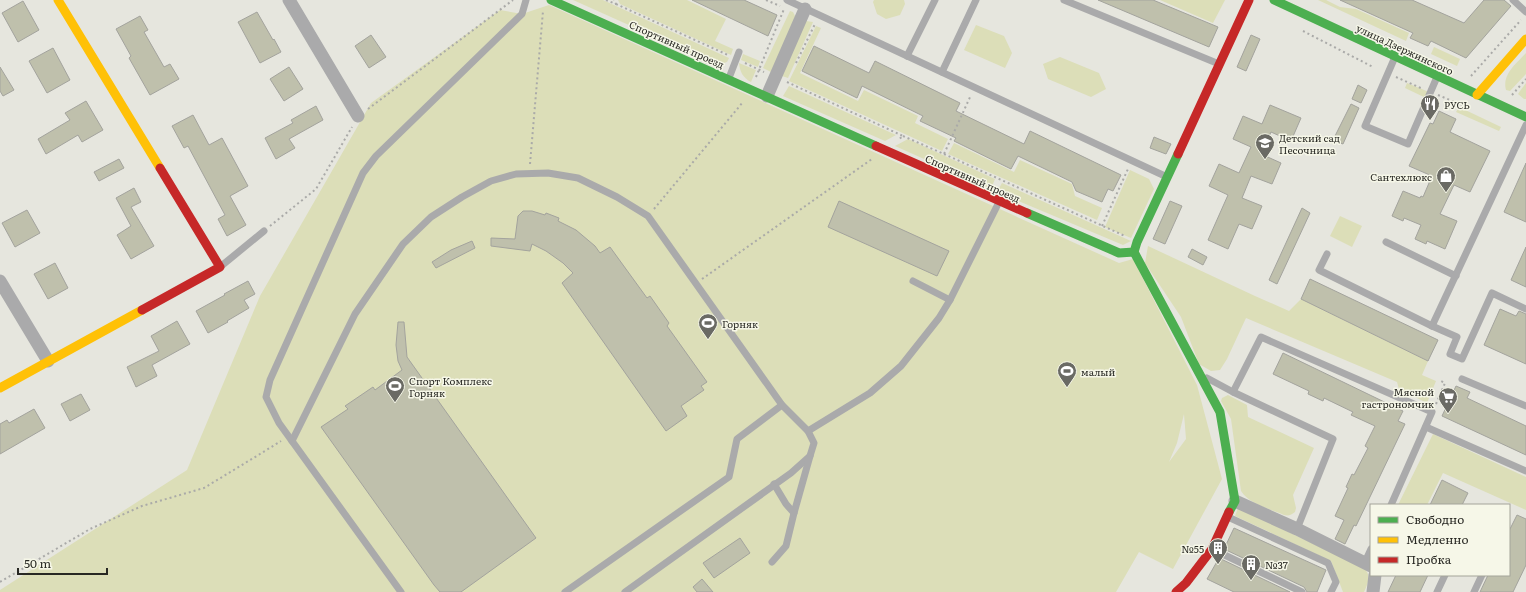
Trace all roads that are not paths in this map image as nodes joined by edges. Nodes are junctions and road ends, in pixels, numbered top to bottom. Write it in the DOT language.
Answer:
graph roads {
  1 [pos="58,0"];
  2 [pos="289,0"];
  3 [pos="526,0"];
  4 [pos="551,0"];
  5 [pos="787,0"];
  6 [pos="935,0"];
  7 [pos="976,0"];
  8 [pos="1064,0"];
  9 [pos="1249,0"];
  10 [pos="1274,0"];
  11 [pos="1513,0"];
  12 [pos="805,9"];
  13 [pos="1526,12"];
  14 [pos="1526,39"];
  15 [pos="737,55"];
  16 [pos="907,56"];
  17 [pos="1395,56"];
  18 [pos="1219,64"];
  19 [pos="942,72"];
  20 [pos="1437,76"];
  21 [pos="728,78"];
  22 [pos="1477,95"];
  23 [pos="766,96"];
  24 [pos="358,116"];
  25 [pos="1526,117"];
  26 [pos="1526,125"];
  27 [pos="1168,177"];
  28 [pos="999,202"];
  29 [pos="264,231"];
  30 [pos="1386,242"];
  31 [pos="1134,252"];
  32 [pos="1327,254"];
  33 [pos="220,267"];
  34 [pos="1456,276"];
  35 [pos="0,281"];
  36 [pos="913,281"];
  37 [pos="950,300"];
  38 [pos="1526,309"];
  39 [pos="1432,326"];
  40 [pos="48,361"];
  41 [pos="1201,375"];
  42 [pos="1462,379"];
  43 [pos="0,388"];
  44 [pos="1233,392"];
  45 [pos="782,405"];
  46 [pos="1526,406"];
  47 [pos="1426,427"];
  48 [pos="808,431"];
  49 [pos="290,438"];
  50 [pos="810,456"];
  51 [pos="1526,471"];
  52 [pos="774,484"];
  53 [pos="1235,501"];
  54 [pos="1391,504"];
  55 [pos="794,513"];
  56 [pos="1228,516"];
  57 [pos="1297,529"];
  58 [pos="1212,549"];
  59 [pos="1370,554"];
  60 [pos="772,562"];
  61 [pos="1368,564"];
  62 [pos="1375,576"];
  63 [pos="1445,576"];
  64 [pos="1482,576"];
  65 [pos="400,592"];
  66 [pos="565,592"];
  67 [pos="625,592"];
  68 [pos="1176,592"];
  69 [pos="1302,592"];
  70 [pos="1331,592"];
  71 [pos="1373,592"];
  72 [pos="1437,592"];
  73 [pos="1474,592"];
  1 -- 33 [label="street"];
  2 -- 24 [label="street"];
  3 -- 49 [label="lane"];
  4 -- 21 [label="street, Спортивный проезд"];
  5 -- 12 [label="lane"];
  6 -- 16 [label="lane"];
  7 -- 19 [label="lane"];
  8 -- 18 [label="lane"];
  9 -- 18 [label="street"];
  10 -- 17 [label="street, улица Дзержинского"];
  11 -- 13 [label="lane"];
  12 -- 16 [label="lane"];
  12 -- 23 [label="street"];
  14 -- 22 [label="street"];
  15 -- 21 [label="lane"];
  16 -- 19 [label="lane"];
  17 -- 20 [label="street, улица Дзержинского"];
  17 -- 20 [label="lane"];
  18 -- 27 [label="street"];
  19 -- 27 [label="lane"];
  20 -- 22 [label="street, улица Дзержинского"];
  21 -- 23 [label="street, Спортивный проезд"];
  22 -- 25 [label="street, улица Дзержинского"];
  23 -- 28 [label="street, Спортивный проезд"];
  26 -- 34 [label="lane"];
  27 -- 31 [label="street"];
  28 -- 31 [label="street, Спортивный проезд"];
  28 -- 37 [label="lane"];
  29 -- 33 [label="lane"];
  30 -- 34 [label="lane"];
  31 -- 41 [label="street"];
  32 -- 39 [label="lane"];
  33 -- 40 [label="street"];
  34 -- 39 [label="lane"];
  35 -- 40 [label="street"];
  36 -- 37 [label="lane"];
  37 -- 48 [label="lane"];
  38 -- 39 [label="lane"];
  40 -- 43 [label="street"];
  41 -- 44 [label="lane"];
  41 -- 53 [label="street"];
  42 -- 46 [label="lane"];
  44 -- 47 [label="lane"];
  44 -- 57 [label="lane"];
  45 -- 48 [label="lane"];
  45 -- 49 [label="lane"];
  45 -- 66 [label="lane"];
  47 -- 51 [label="lane"];
  47 -- 54 [label="lane"];
  48 -- 50 [label="lane"];
  49 -- 65 [label="lane"];
  50 -- 52 [label="lane"];
  50 -- 55 [label="lane"];
  52 -- 55 [label="lane"];
  52 -- 67 [label="lane"];
  53 -- 56 [label="street"];
  53 -- 57 [label="street"];
  55 -- 60 [label="lane"];
  56 -- 58 [label="street"];
  56 -- 70 [label="lane"];
  57 -- 61 [label="street"];
  58 -- 68 [label="street"];
  58 -- 69 [label="lane"];
  59 -- 61 [label="lane"];
  62 -- 71 [label="street"];
  63 -- 72 [label="lane"];
  64 -- 73 [label="lane"];
}
